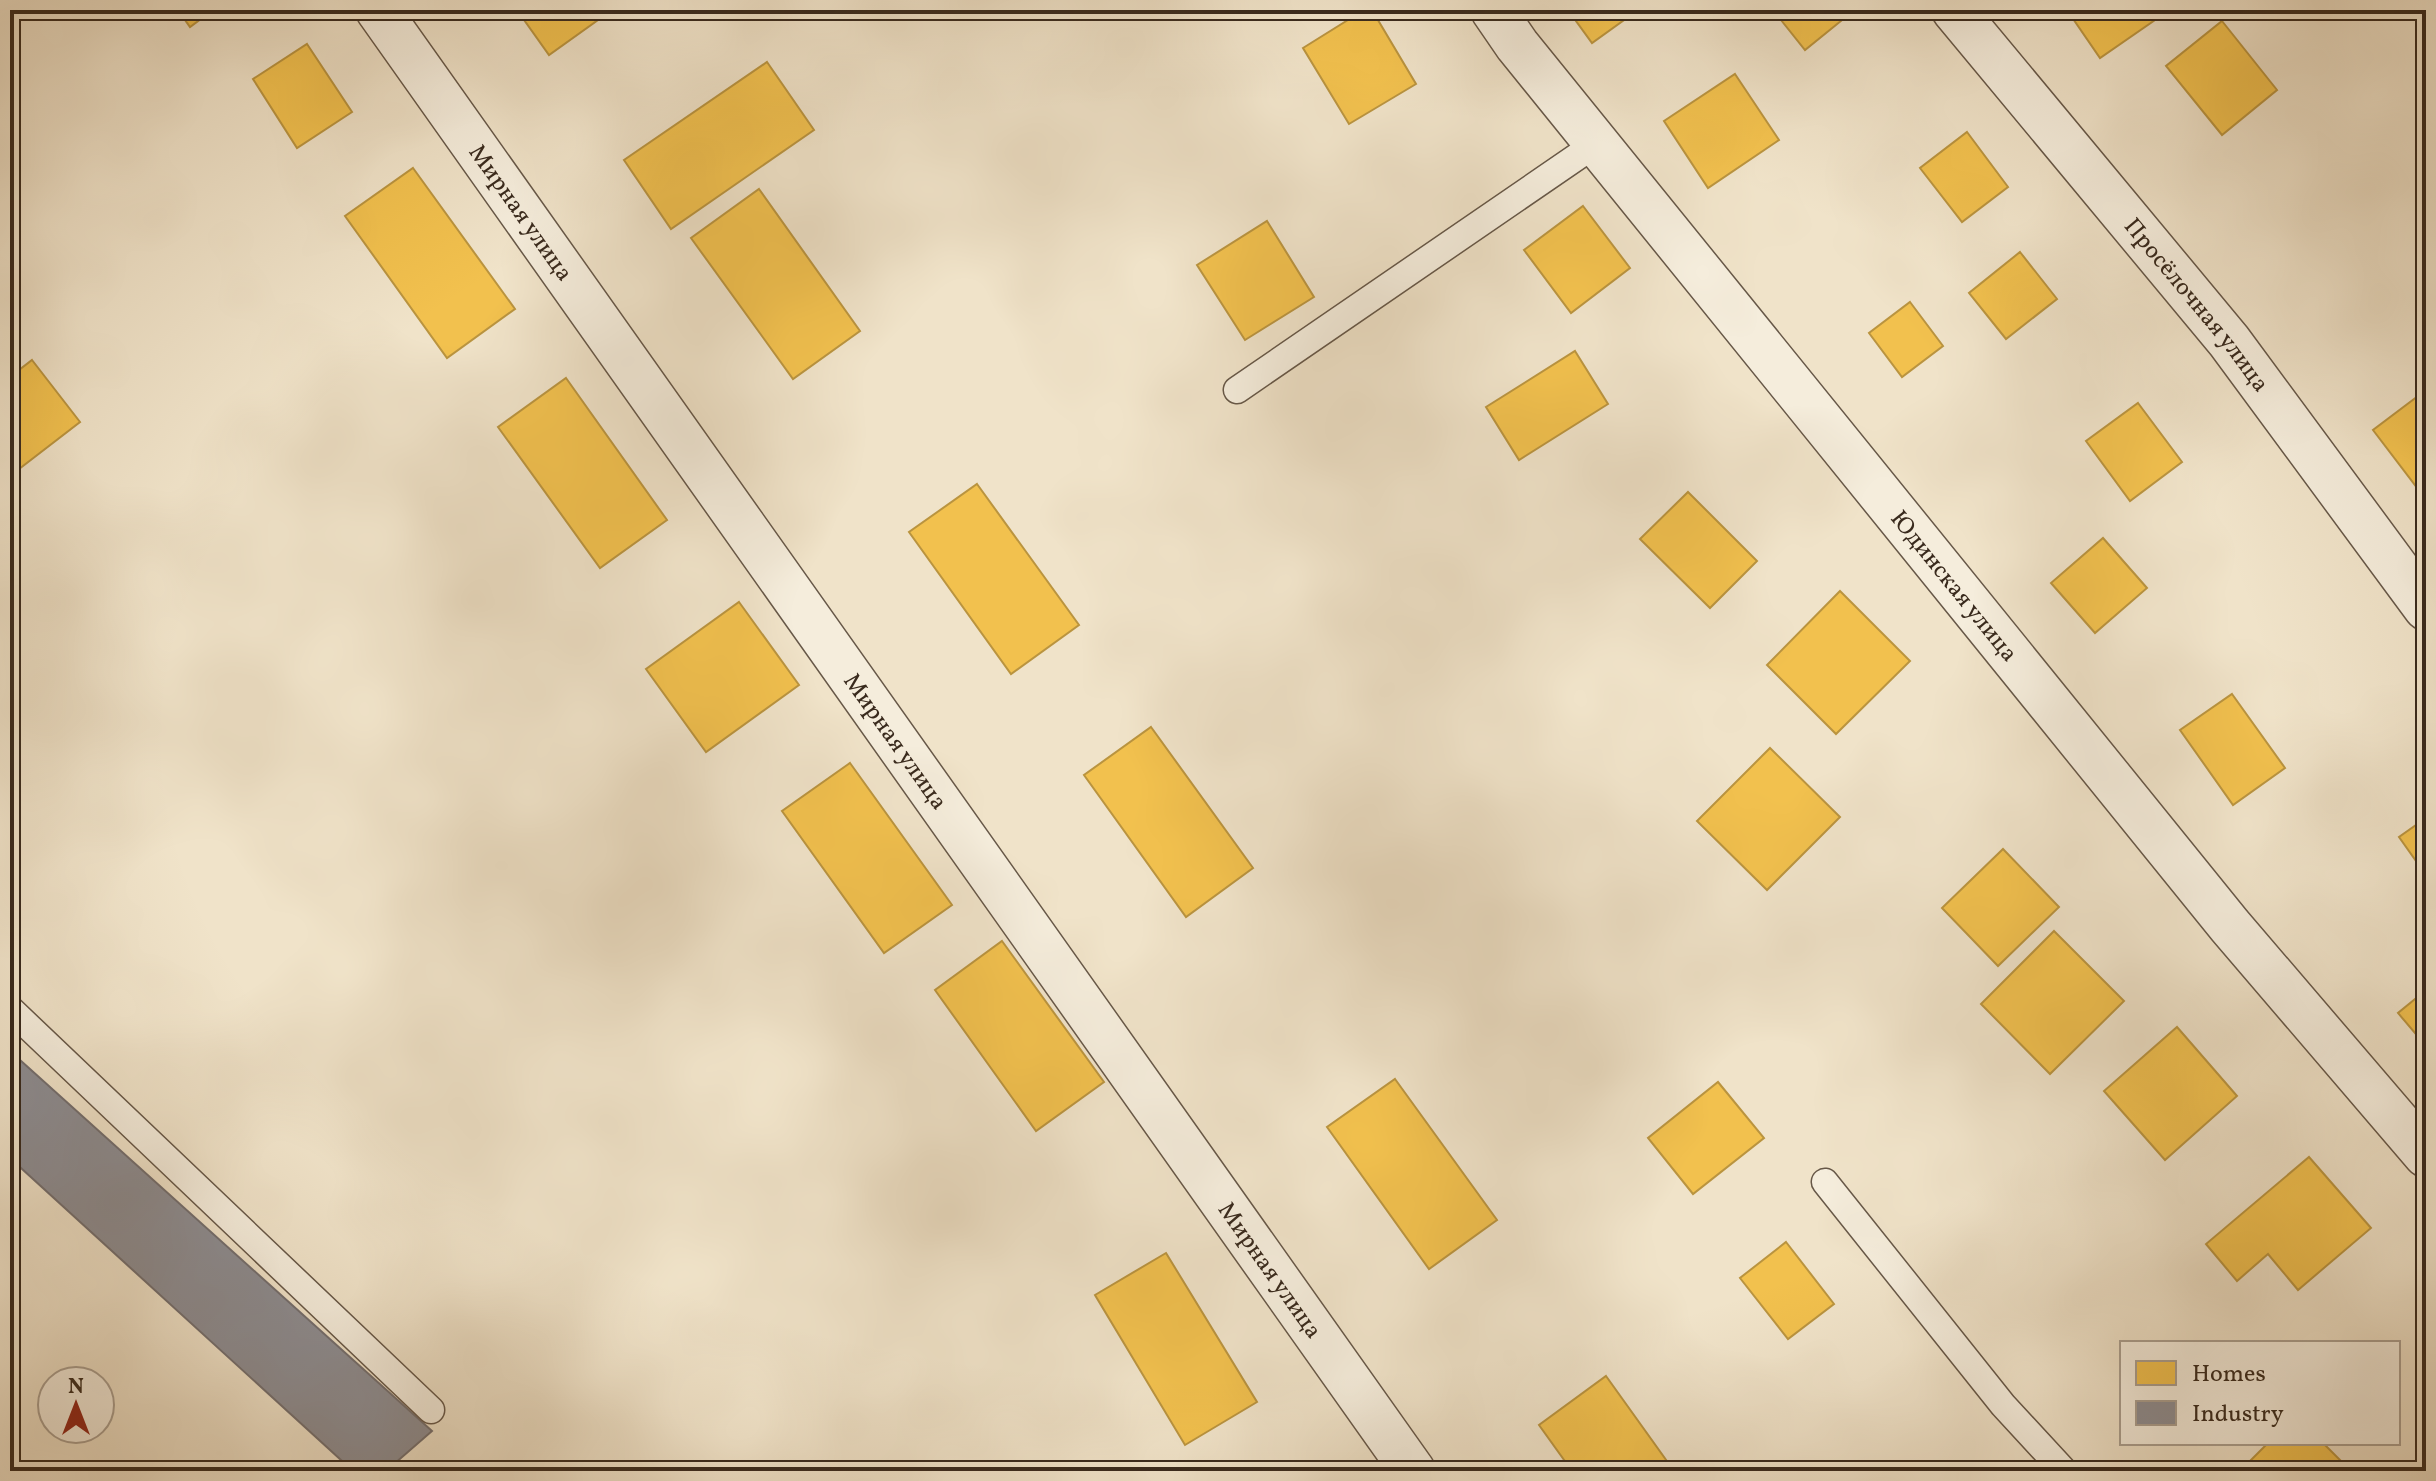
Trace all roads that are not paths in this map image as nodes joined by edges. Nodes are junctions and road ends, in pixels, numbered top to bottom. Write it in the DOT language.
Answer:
graph roads {
  1 [pos="378,10"];
  2 [pos="1493,10"];
  3 [pos="1954,10"];
  4 [pos="1597,143"];
  5 [pos="1237,390"];
  6 [pos="2426,608"];
  7 [pos="10,1009"];
  8 [pos="2426,1155"];
  9 [pos="1825,1182"];
  10 [pos="431,1410"];
  11 [pos="1413,1471"];
  12 [pos="2064,1471"];
  1 -- 11 [label="street, Мирная улица"];
  2 -- 4 [label="street, Юдинская улица"];
  3 -- 6 [label="street, Просёлочная улица"];
  4 -- 5 [label="lane"];
  4 -- 8 [label="street, Юдинская улица"];
  7 -- 10 [label="lane"];
  9 -- 12 [label="lane"];
}
